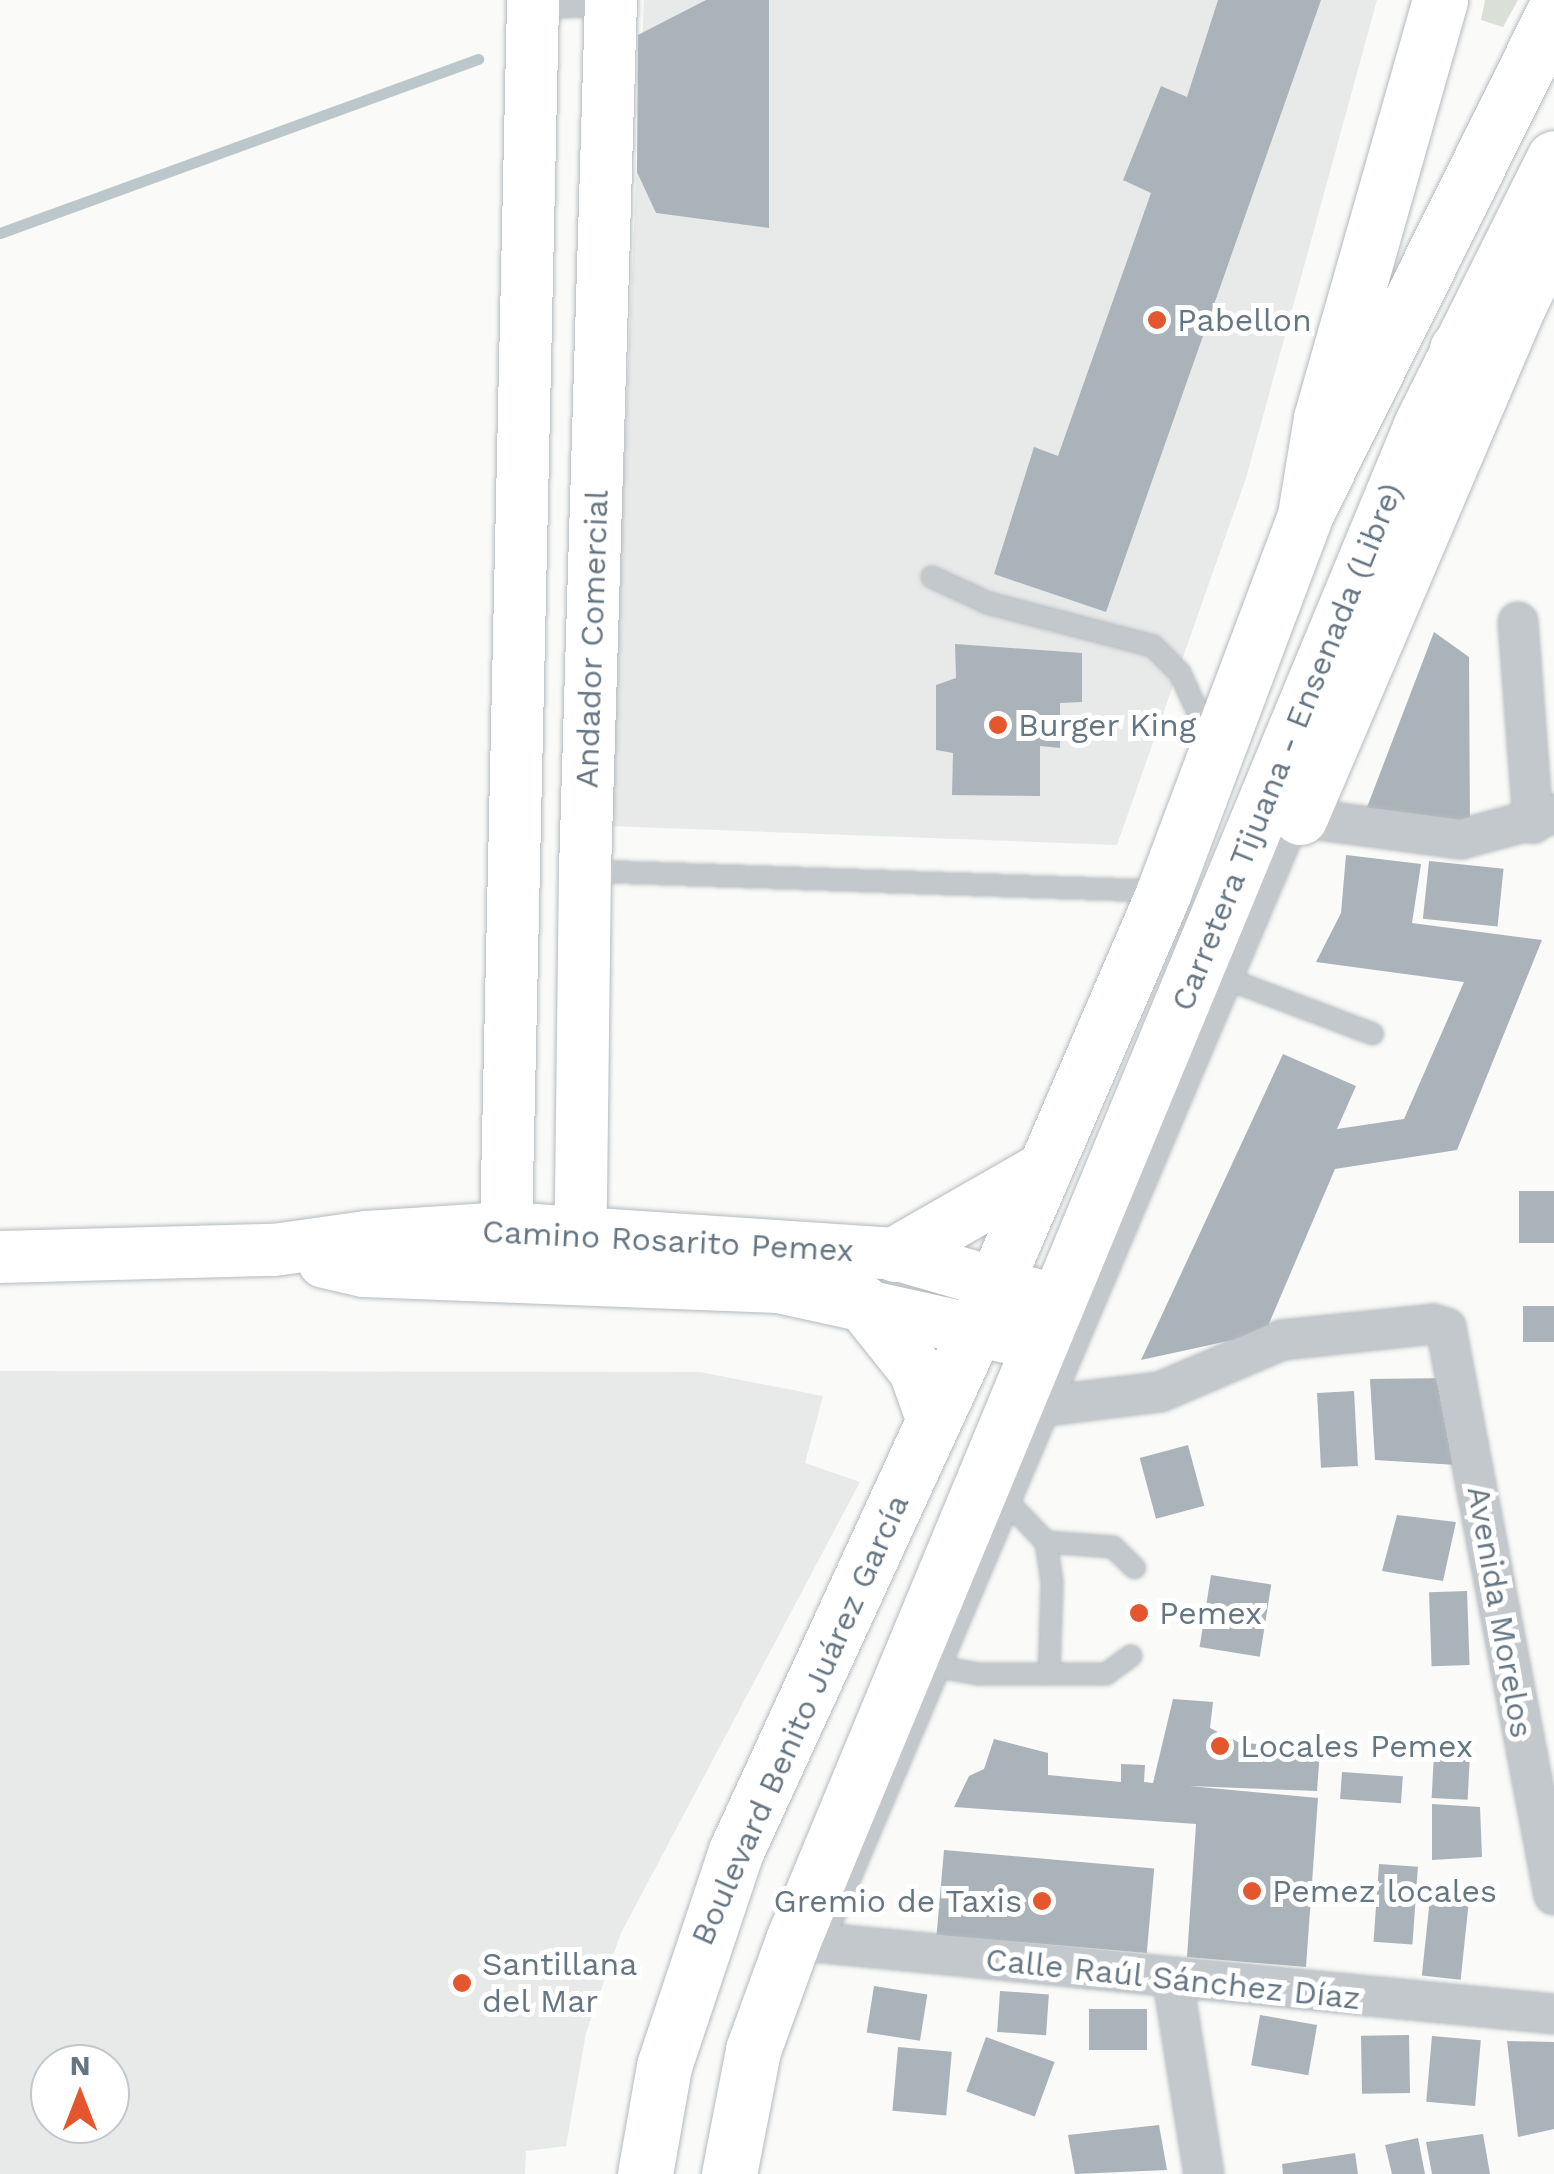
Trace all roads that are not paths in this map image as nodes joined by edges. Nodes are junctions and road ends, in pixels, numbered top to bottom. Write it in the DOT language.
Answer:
graph roads {
  1 [pos="1440,0"];
  2 [pos="610,2"];
  3 [pos="533,4"];
  4 [pos="1554,12"];
  5 [pos="1554,158"];
  6 [pos="1554,233"];
  7 [pos="1519,304"];
  8 [pos="1457,349"];
  9 [pos="1305,515"];
  10 [pos="932,577"];
  11 [pos="1518,622"];
  12 [pos="1214,752"];
  13 [pos="1280,814"];
  14 [pos="1543,819"];
  15 [pos="584,871"];
  16 [pos="1164,892"];
  17 [pos="1214,974"];
  18 [pos="1372,1034"];
  19 [pos="1040,1171"];
  20 [pos="505,1251"];
  21 [pos="895,1254"];
  22 [pos="581,1255"];
  23 [pos="0,1256"];
  24 [pos="861,1301"];
  25 [pos="986,1303"];
  26 [pos="1048,1322"];
  27 [pos="1030,1409"];
  28 [pos="934,1418"];
  29 [pos="997,1490"];
  30 [pos="1046,1542"];
  31 [pos="1136,1568"];
  32 [pos="1131,1656"];
  33 [pos="924,1663"];
  34 [pos="1049,1674"];
  35 [pos="1554,1895"];
  36 [pos="808,1942"];
  37 [pos="1173,1981"];
  38 [pos="1554,2014"];
  39 [pos="644,2174"];
  40 [pos="729,2174"];
  41 [pos="1204,2174"];
  1 -- 9 [label="main road"];
  2 -- 3 [label="lane"];
  2 -- 15 [label="main road, Andador Comercial"];
  3 -- 20 [label="main road"];
  4 -- 9 [label="main road, Carretera Tijuana - Ensenada (Libre)"];
  5 -- 8 [label="main road, Carretera Tijuana - Ensenada (Libre)"];
  6 -- 7 [label="main road"];
  7 -- 8 [label="main road"];
  7 -- 13 [label="main road"];
  8 -- 13 [label="main road, Carretera Tijuana - Ensenada (Libre)"];
  9 -- 12 [label="main road, Carretera Tijuana - Ensenada (Libre)"];
  10 -- 12 [label="lane"];
  11 -- 14 [label="street"];
  12 -- 16 [label="main road, Carretera Tijuana - Ensenada (Libre)"];
  13 -- 14 [label="street"];
  13 -- 17 [label="main road, Carretera Tijuana - Ensenada (Libre)"];
  15 -- 16 [label="lane"];
  15 -- 22 [label="main road, Andador Comercial"];
  16 -- 19 [label="main road, Carretera Tijuana - Ensenada (Libre)"];
  17 -- 18 [label="lane"];
  17 -- 26 [label="main road, Carretera Tijuana - Ensenada (Libre)"];
  17 -- 27 [label="lane"];
  19 -- 21 [label="main road"];
  19 -- 25 [label="main road, Carretera Tijuana - Ensenada (Libre)"];
  20 -- 22 [label="main road, Camino Rosarito Pemex"];
  20 -- 23 [label="main road, Camino Rosarito Pemex"];
  21 -- 22 [label="main road, Camino Rosarito Pemex"];
  21 -- 25 [label="main road, Camino Rosarito Pemex"];
  22 -- 24 [label="main road, Camino Rosarito Pemex"];
  24 -- 25 [label="main road, Camino Rosarito Pemex"];
  24 -- 28 [label="main road"];
  25 -- 26 [label="main road, Camino Rosarito Pemex"];
  25 -- 28 [label="main road, Boulevard Benito Juárez García"];
  26 -- 27 [label="main road"];
  27 -- 29 [label="main road"];
  27 -- 35 [label="street, Avenida Morelos"];
  28 -- 39 [label="main road, Boulevard Benito Juárez García"];
  29 -- 30 [label="lane"];
  29 -- 33 [label="main road"];
  30 -- 31 [label="lane"];
  30 -- 34 [label="lane"];
  32 -- 34 [label="lane"];
  33 -- 34 [label="lane"];
  33 -- 36 [label="main road"];
  36 -- 37 [label="street, Calle Raúl Sánchez Díaz"];
  36 -- 40 [label="main road"];
  37 -- 38 [label="street, Calle Raúl Sánchez Díaz"];
  37 -- 41 [label="street"];
}
